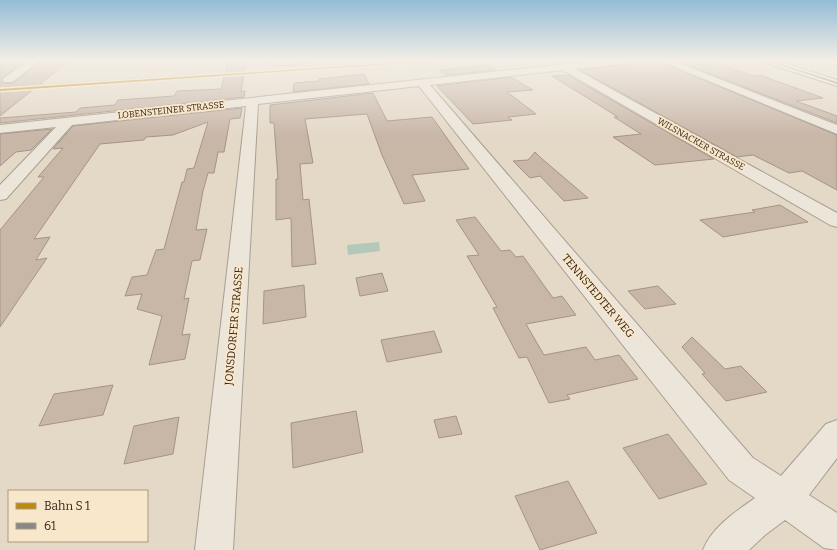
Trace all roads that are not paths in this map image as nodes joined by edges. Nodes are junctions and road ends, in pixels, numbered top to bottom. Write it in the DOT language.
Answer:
graph roads {
  1 [pos="398,86"];
  2 [pos="424,86"];
  3 [pos="598,86"];
  4 [pos="727,86"];
  5 [pos="252,102"];
  6 [pos="68,122"];
  7 [pos="0,129"];
  8 [pos="837,130"];
  9 [pos="0,195"];
  10 [pos="837,221"];
  11 [pos="837,434"];
  12 [pos="784,499"];
  13 [pos="837,535"];
  14 [pos="214,550"];
  15 [pos="722,550"];
  1 -- 5 [label="street, LOBENSTEINER STRASSE"];
  2 -- 12 [label="street, TENNSTEDTER WEG"];
  3 -- 10 [label="street, WILSNACKER STRASSE"];
  4 -- 8 [label="street"];
  5 -- 6 [label="street, LOBENSTEINER STRASSE"];
  5 -- 14 [label="street, JONSDORFER STRASSE"];
  6 -- 7 [label="street, LOBENSTEINER STRASSE"];
  6 -- 9 [label="street"];
  11 -- 12 [label="street"];
  12 -- 13 [label="street, TENNSTEDTER WEG"];
  12 -- 15 [label="street"];
}
